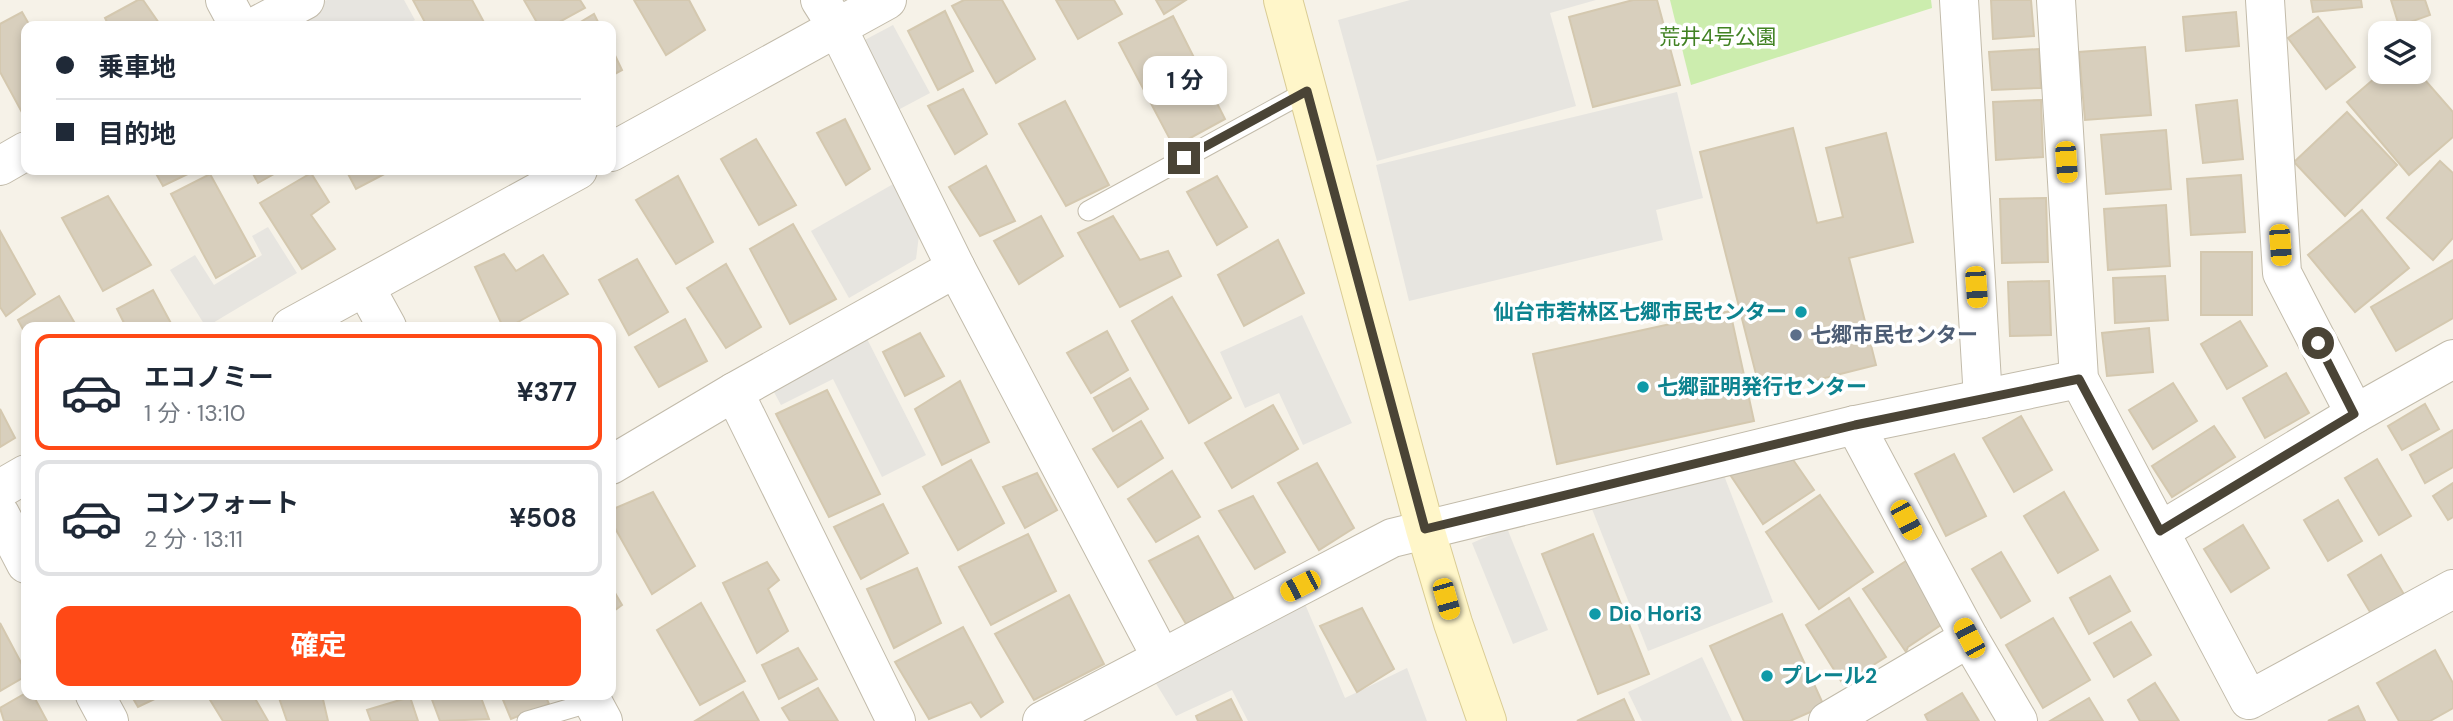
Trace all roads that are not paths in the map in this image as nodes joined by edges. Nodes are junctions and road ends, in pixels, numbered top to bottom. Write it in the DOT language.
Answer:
graph roads {
  1 [pos="225,0"];
  2 [pos="304,0"];
  3 [pos="887,0"];
  4 [pos="1283,0"];
  5 [pos="1959,0"];
  6 [pos="2056,0"];
  7 [pos="2265,0"];
  8 [pos="828,14"];
  9 [pos="236,21"];
  10 [pos="265,21"];
  11 [pos="1307,91"];
  12 [pos="616,149"];
  13 [pos="569,175"];
  14 [pos="1088,211"];
  15 [pos="957,268"];
  16 [pos="365,286"];
  17 [pos="300,322"];
  18 [pos="384,322"];
  19 [pos="2453,359"];
  20 [pos="2079,379"];
  21 [pos="734,392"];
  22 [pos="1983,399"];
  23 [pos="2354,414"];
  24 [pos="1855,425"];
  25 [pos="616,463"];
  26 [pos="21,477"];
  27 [pos="0,489"];
  28 [pos="0,514"];
  29 [pos="1425,529"];
  30 [pos="2160,531"];
  31 [pos="21,554"];
  32 [pos="2450,597"];
  33 [pos="1969,638"];
  34 [pos="1161,657"];
  35 [pos="98,700"];
  36 [pos="595,706"];
  37 [pos="109,721"];
  38 [pos="527,721"];
  39 [pos="896,721"];
  40 [pos="1042,721"];
  41 [pos="1487,721"];
  42 [pos="1828,721"];
  43 [pos="2018,721"];
  1 -- 9 [label="street"];
  2 -- 10 [label="street"];
  3 -- 8 [label="street"];
  4 -- 11 [label="street"];
  5 -- 22 [label="street"];
  6 -- 20 [label="street"];
  7 -- 23 [label="street"];
  8 -- 12 [label="street"];
  8 -- 15 [label="street"];
  11 -- 14 [label="lane"];
  11 -- 29 [label="street"];
  13 -- 16 [label="street"];
  15 -- 21 [label="street"];
  15 -- 34 [label="street"];
  16 -- 17 [label="street"];
  16 -- 18 [label="street"];
  19 -- 23 [label="street"];
  20 -- 22 [label="street"];
  20 -- 30 [label="street"];
  21 -- 25 [label="street"];
  21 -- 39 [label="street"];
  22 -- 24 [label="street"];
  23 -- 30 [label="street"];
  24 -- 29 [label="street"];
  24 -- 33 [label="street"];
  26 -- 27 [label="street"];
  28 -- 31 [label="street"];
  29 -- 34 [label="street"];
  29 -- 41 [label="street"];
  30 -- 32 [label="street"];
  33 -- 42 [label="street"];
  33 -- 43 [label="street"];
  34 -- 40 [label="street"];
  35 -- 37 [label="street"];
  36 -- 38 [label="lane"];
}
